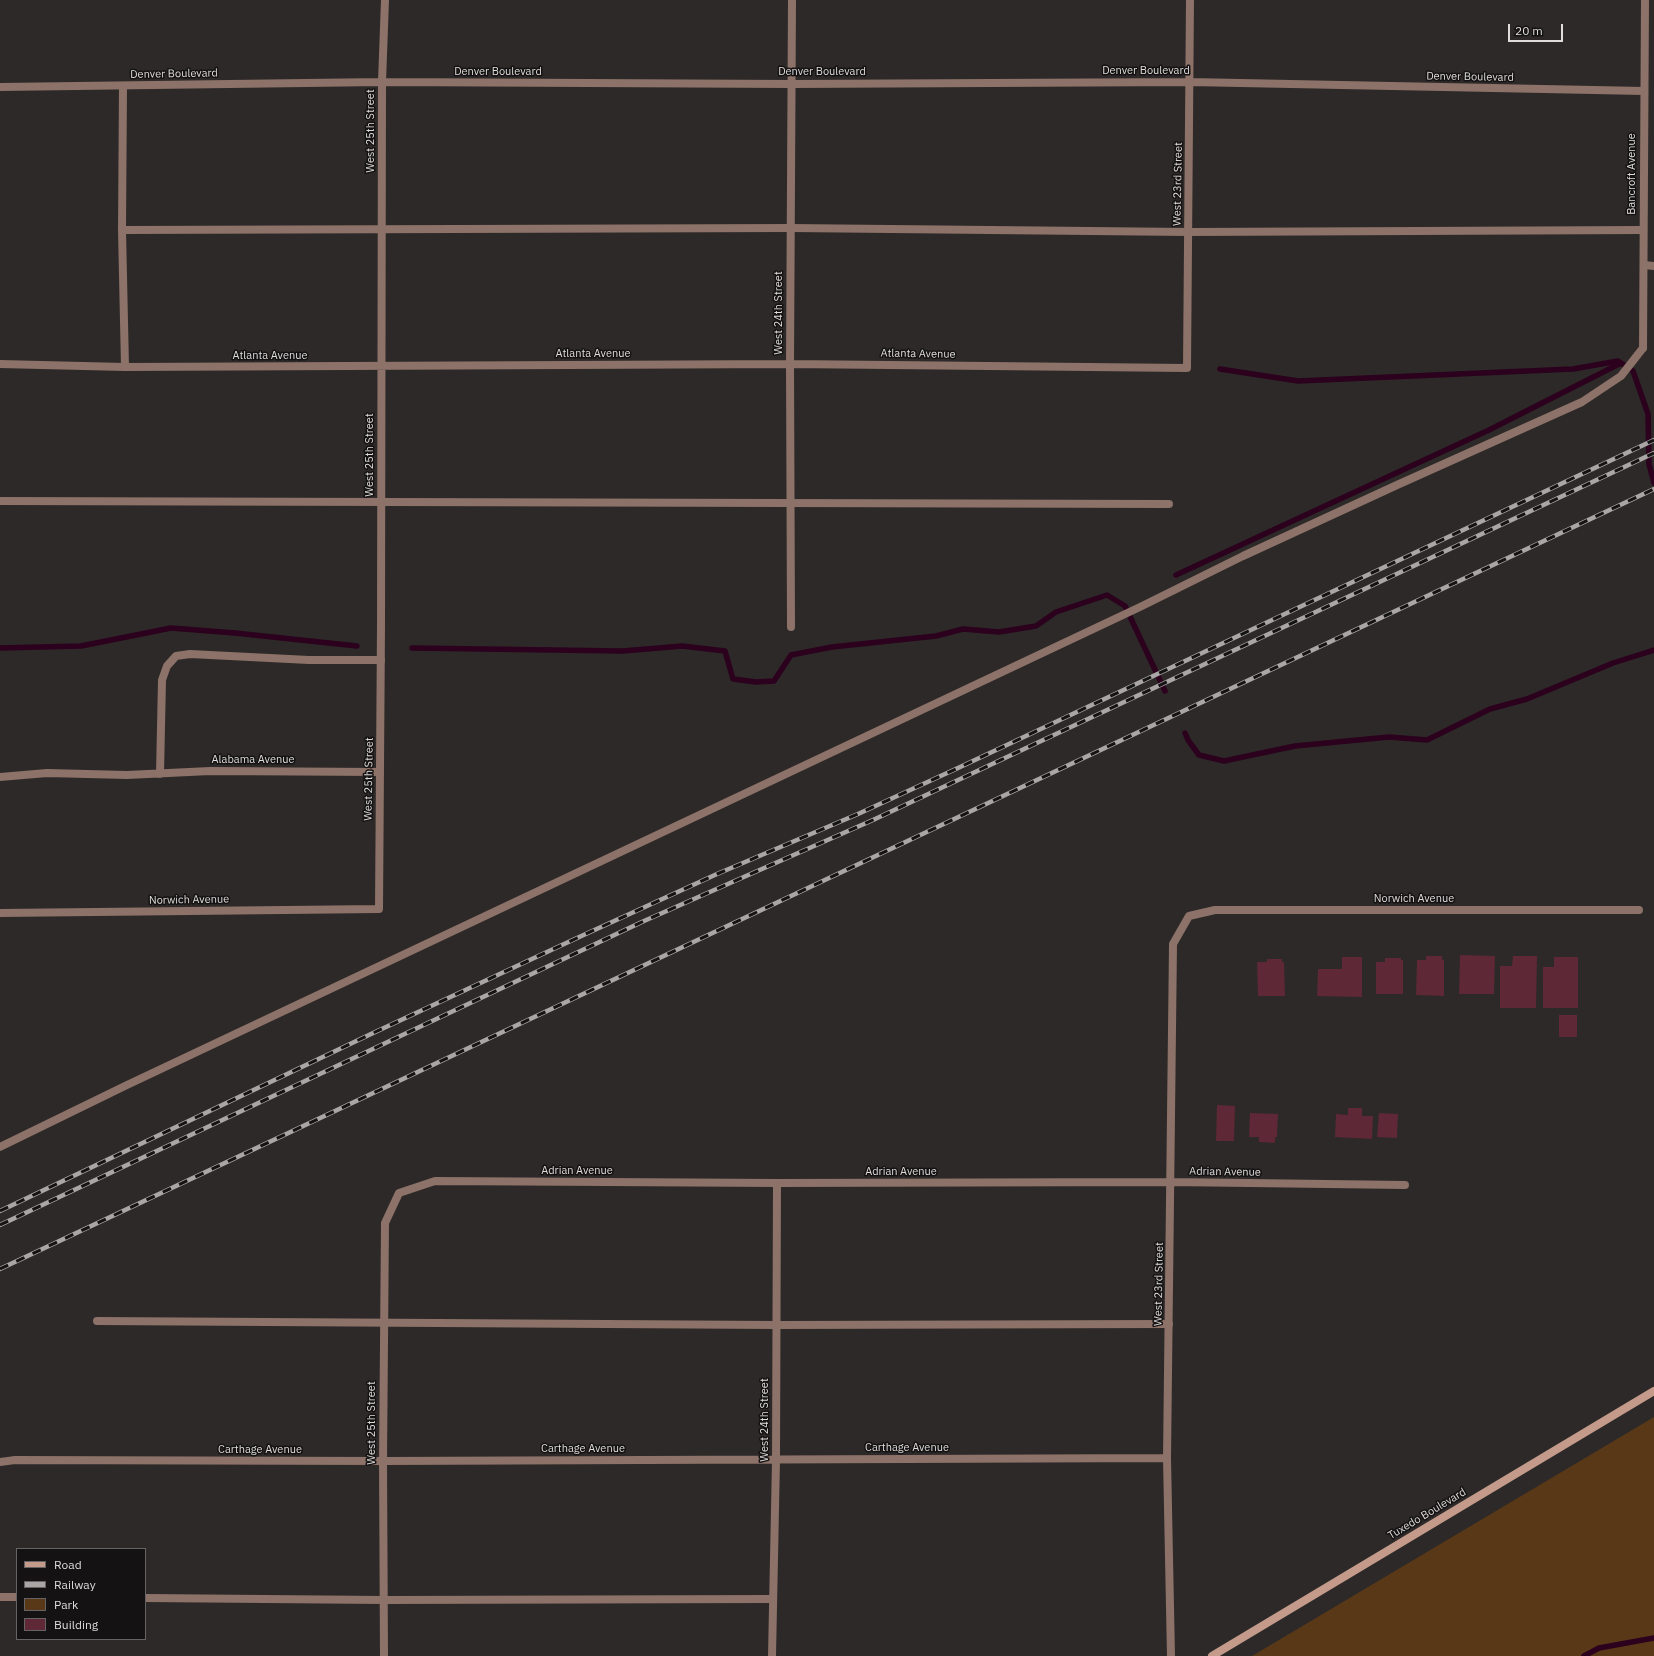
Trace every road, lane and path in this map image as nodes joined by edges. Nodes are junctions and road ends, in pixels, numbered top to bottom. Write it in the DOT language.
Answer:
graph roads {
  1 [pos="385,0"];
  2 [pos="792,0"];
  3 [pos="1190,0"];
  4 [pos="1645,0"];
  5 [pos="382,82"];
  6 [pos="1190,82"];
  7 [pos="792,84"];
  8 [pos="123,86"];
  9 [pos="0,87"];
  10 [pos="1644,91"];
  11 [pos="791,228"];
  12 [pos="382,229"];
  13 [pos="122,230"];
  14 [pos="1643,230"];
  15 [pos="1189,232"];
  16 [pos="1644,265"];
  17 [pos="1654,266"];
  18 [pos="0,364"];
  19 [pos="790,364"];
  20 [pos="126,367"];
  21 [pos="381,367"];
  22 [pos="1187,368"];
  23 [pos="0,501"];
  24 [pos="381,502"];
  25 [pos="791,503"];
  26 [pos="1169,504"];
  27 [pos="791,627"];
  28 [pos="381,660"];
  29 [pos="380,772"];
  30 [pos="160,774"];
  31 [pos="0,776"];
  32 [pos="379,910"];
  33 [pos="1639,910"];
  34 [pos="0,913"];
  35 [pos="1189,916"];
  36 [pos="0,1147"];
  37 [pos="1171,1182"];
  38 [pos="777,1183"];
  39 [pos="1405,1185"];
  40 [pos="399,1193"];
  41 [pos="98,1320"];
  42 [pos="384,1322"];
  43 [pos="1169,1324"];
  44 [pos="776,1325"];
  45 [pos="1654,1391"];
  46 [pos="1167,1458"];
  47 [pos="776,1460"];
  48 [pos="383,1461"];
  49 [pos="0,1462"];
  50 [pos="0,1597"];
  51 [pos="16,1598"];
  52 [pos="146,1598"];
  53 [pos="773,1599"];
  54 [pos="384,1600"];
  55 [pos="384,1656"];
  56 [pos="772,1656"];
  57 [pos="1171,1656"];
  58 [pos="1212,1656"];
  1 -- 5 [label="street, West 25th Street"];
  2 -- 7 [label="street, West 24th Street"];
  3 -- 6 [label="street, West 23rd Street"];
  4 -- 10 [label="street, Bancroft Avenue"];
  5 -- 7 [label="street, Denver Boulevard"];
  5 -- 8 [label="street, Denver Boulevard"];
  5 -- 12 [label="street, West 25th Street"];
  6 -- 7 [label="street, Denver Boulevard"];
  6 -- 10 [label="street, Denver Boulevard"];
  6 -- 15 [label="street, West 23rd Street"];
  7 -- 11 [label="street, West 24th Street"];
  8 -- 9 [label="street, Denver Boulevard"];
  8 -- 13 [label="street"];
  10 -- 14 [label="street, Bancroft Avenue"];
  11 -- 12 [label="street"];
  11 -- 15 [label="street"];
  11 -- 19 [label="street, West 24th Street"];
  12 -- 13 [label="street"];
  12 -- 21 [label="street, West 25th Street"];
  13 -- 20 [label="street"];
  14 -- 15 [label="street"];
  14 -- 16 [label="street, Bancroft Avenue"];
  15 -- 22 [label="street, West 23rd Street"];
  16 -- 17 [label="street"];
  16 -- 36 [label="street, Bancroft Avenue"];
  18 -- 20 [label="street, Atlanta Avenue"];
  19 -- 21 [label="street, Atlanta Avenue"];
  19 -- 22 [label="street, Atlanta Avenue"];
  19 -- 25 [label="street, West 24th Street"];
  20 -- 21 [label="street, Atlanta Avenue"];
  21 -- 24 [label="street, West 25th Street"];
  23 -- 24 [label="street"];
  24 -- 25 [label="street"];
  24 -- 28 [label="street, West 25th Street"];
  25 -- 26 [label="street"];
  25 -- 27 [label="street, West 24th Street"];
  28 -- 29 [label="street, West 25th Street"];
  28 -- 30 [label="street"];
  29 -- 30 [label="street, Alabama Avenue"];
  29 -- 32 [label="street, West 25th Street"];
  30 -- 31 [label="street, Alabama Avenue"];
  32 -- 34 [label="street, Norwich Avenue"];
  33 -- 35 [label="street, Norwich Avenue"];
  35 -- 37 [label="street, West 23rd Street"];
  37 -- 38 [label="street, Adrian Avenue"];
  37 -- 39 [label="street, Adrian Avenue"];
  37 -- 43 [label="street, West 23rd Street"];
  38 -- 40 [label="street, Adrian Avenue"];
  38 -- 44 [label="street, West 24th Street"];
  40 -- 42 [label="street, West 25th Street"];
  41 -- 42 [label="street"];
  42 -- 44 [label="street"];
  42 -- 48 [label="street, West 25th Street"];
  43 -- 44 [label="street"];
  43 -- 46 [label="street, West 23rd Street"];
  44 -- 47 [label="street, West 24th Street"];
  45 -- 58 [label="street, Tuxedo Boulevard"];
  46 -- 47 [label="street, Carthage Avenue"];
  46 -- 57 [label="street, West 23rd Street"];
  47 -- 48 [label="street, Carthage Avenue"];
  47 -- 53 [label="street, West 24th Street"];
  48 -- 49 [label="street, Carthage Avenue"];
  48 -- 54 [label="street, West 25th Street"];
  50 -- 51 [label="street"];
  52 -- 54 [label="street"];
  53 -- 54 [label="street"];
  53 -- 56 [label="street, West 24th Street"];
  54 -- 55 [label="street, West 25th Street"];
}
